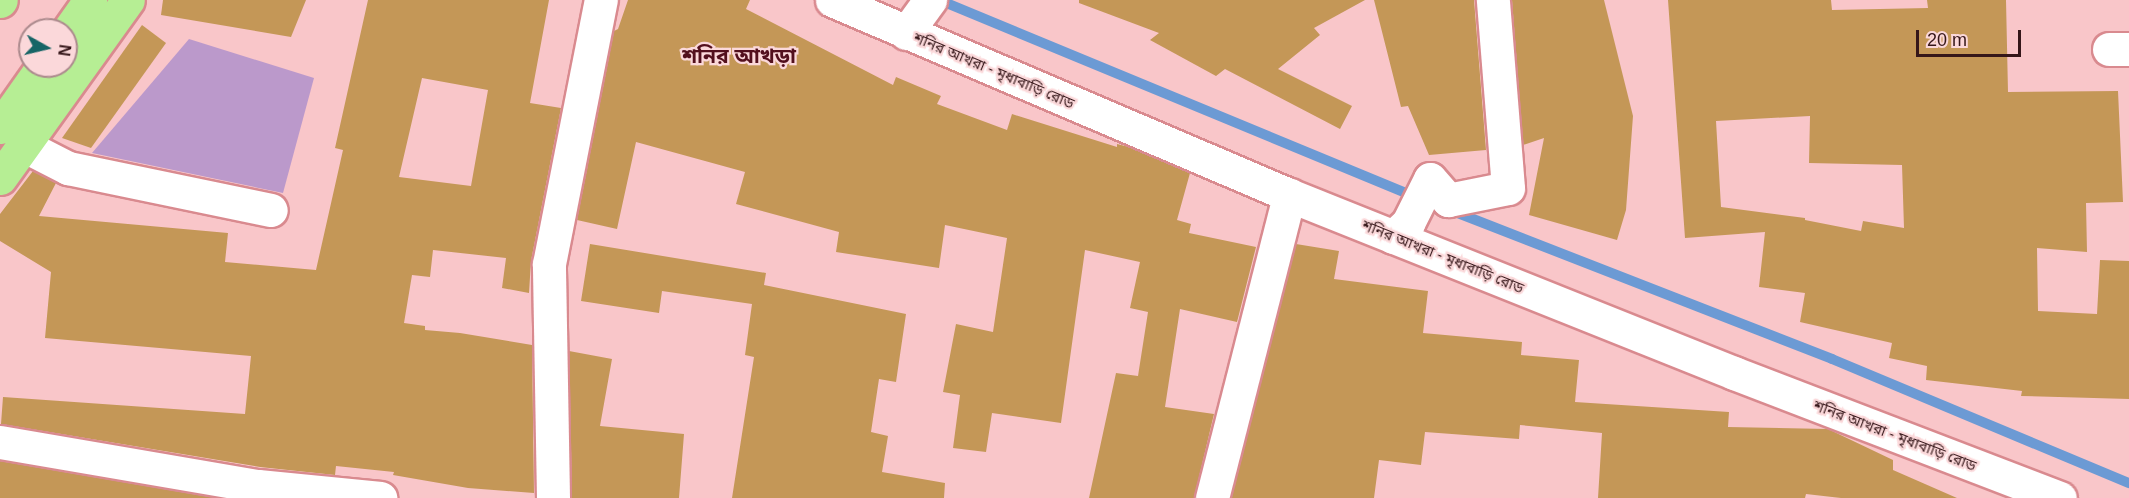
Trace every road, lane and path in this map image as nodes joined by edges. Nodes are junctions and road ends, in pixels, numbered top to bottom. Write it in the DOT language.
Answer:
graph roads {
  1 [pos="90,0"];
  2 [pos="128,0"];
  3 [pos="601,0"];
  4 [pos="832,0"];
  5 [pos="1493,0"];
  6 [pos="920,15"];
  7 [pos="77,18"];
  8 [pos="38,78"];
  9 [pos="12,136"];
  10 [pos="0,178"];
  11 [pos="1289,195"];
  12 [pos="271,210"];
  13 [pos="1401,230"];
  14 [pos="0,442"];
  15 [pos="380,498"];
  16 [pos="553,498"];
  17 [pos="1212,498"];
  18 [pos="2060,498"];
  1 -- 7 [label="highway"];
  2 -- 9 [label="highway"];
  3 -- 16 [label="street"];
  4 -- 6 [label="street, শনির আখরা - মৃধাবাড়ি রোড"];
  5 -- 13 [label="street"];
  6 -- 11 [label="street, শনির আখরা - মৃধাবাড়ি রোড"];
  8 -- 9 [label="highway"];
  9 -- 10 [label="highway"];
  9 -- 12 [label="street"];
  11 -- 13 [label="street, শনির আখরা - মৃধাবাড়ি রোড"];
  11 -- 17 [label="street"];
  13 -- 18 [label="street, শনির আখরা - মৃধাবাড়ি রোড"];
  14 -- 15 [label="street"];
}
